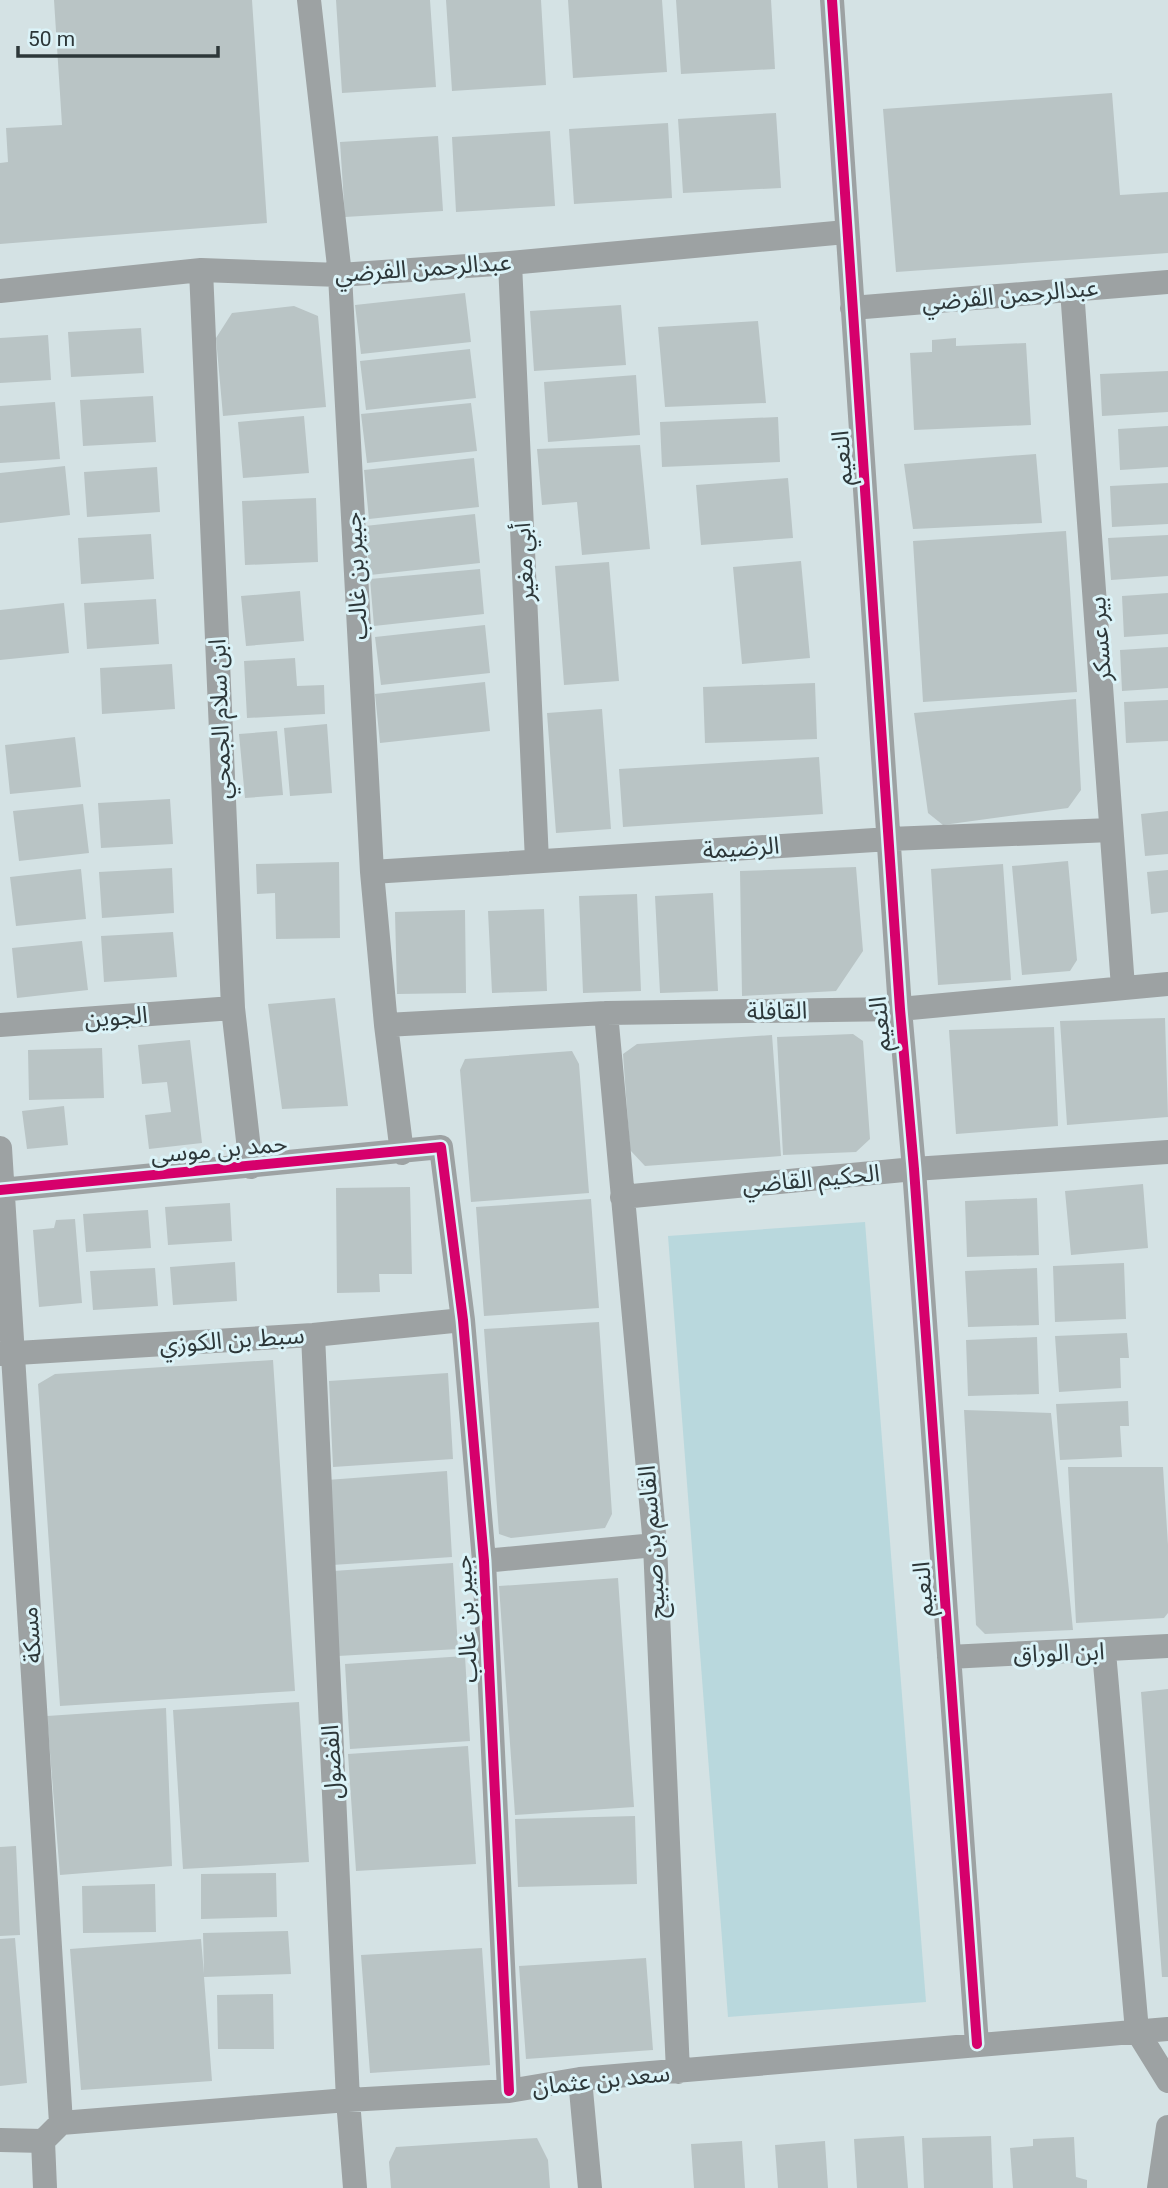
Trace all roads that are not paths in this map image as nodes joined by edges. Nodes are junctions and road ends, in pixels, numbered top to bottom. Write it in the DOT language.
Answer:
graph roads {
  1 [pos="309,0"];
  2 [pos="832,0"];
  3 [pos="846,232"];
  4 [pos="510,263"];
  5 [pos="201,270"];
  6 [pos="340,275"];
  7 [pos="1168,282"];
  8 [pos="1072,290"];
  9 [pos="0,291"];
  10 [pos="852,308"];
  11 [pos="1111,830"];
  12 [pos="890,839"];
  13 [pos="537,861"];
  14 [pos="372,872"];
  15 [pos="1168,984"];
  16 [pos="1123,987"];
  17 [pos="233,1008"];
  18 [pos="900,1009"];
  19 [pos="606,1013"];
  20 [pos="0,1025"];
  21 [pos="386,1025"];
  22 [pos="441,1147"];
  23 [pos="0,1148"];
  24 [pos="1168,1152"];
  25 [pos="402,1153"];
  26 [pos="251,1167"];
  27 [pos="915,1169"];
  28 [pos="1,1190"];
  29 [pos="622,1197"];
  30 [pos="463,1320"];
  31 [pos="313,1335"];
  32 [pos="7,1354"];
  33 [pos="655,1545"];
  34 [pos="484,1561"];
  35 [pos="1168,1646"];
  36 [pos="1104,1652"];
  37 [pos="949,1657"];
  38 [pos="1168,2029"];
  39 [pos="1137,2031"];
  40 [pos="977,2044"];
  41 [pos="678,2072"];
  42 [pos="580,2079"];
  43 [pos="1168,2081"];
  44 [pos="509,2091"];
  45 [pos="348,2100"];
  46 [pos="61,2123"];
  47 [pos="1168,2127"];
  48 [pos="0,2140"];
  49 [pos="43,2141"];
  50 [pos="45,2188"];
  51 [pos="355,2188"];
  52 [pos="590,2188"];
  53 [pos="1159,2188"];
  1 -- 6 [label="street, جبير بن غالب"];
  2 -- 3 [label="street, النعيم"];
  3 -- 4 [label="street, عبدالرحمن الفرضي"];
  3 -- 10 [label="street, النعيم"];
  4 -- 6 [label="street, عبدالرحمن الفرضي"];
  4 -- 13 [label="street, أبي مغير"];
  5 -- 6 [label="street, عبدالرحمن الفرضي"];
  5 -- 9 [label="street, عبدالرحمن الفرضي"];
  5 -- 17 [label="street, ابن سلام الجمحي"];
  6 -- 14 [label="street, جبير بن غالب"];
  7 -- 8 [label="street, عبدالرحمن الفرضي"];
  8 -- 10 [label="street, عبدالرحمن الفرضي"];
  8 -- 11 [label="street, بير عسكر"];
  10 -- 12 [label="street, النعيم"];
  11 -- 12 [label="street, الرضيمة"];
  11 -- 16 [label="street, بير عسكر"];
  12 -- 13 [label="street, الرضيمة"];
  12 -- 18 [label="street, النعيم"];
  13 -- 14 [label="street, الرضيمة"];
  14 -- 21 [label="street, جبير بن غالب"];
  15 -- 16 [label="street, القافلة"];
  16 -- 18 [label="street, القافلة"];
  17 -- 20 [label="street, الجوين"];
  17 -- 26 [label="street, ابن سلام الجمحي"];
  18 -- 19 [label="street, القافلة"];
  18 -- 27 [label="street, النعيم"];
  19 -- 21 [label="street, القافلة"];
  19 -- 29 [label="street, القاسم بن صبيح"];
  21 -- 25 [label="street, جبير بن غالب"];
  22 -- 25 [label="street, حمد بن موسى"];
  22 -- 30 [label="street, جبير بن غالب"];
  23 -- 28 [label="street, مسكة"];
  24 -- 27 [label="street, الحكيم القاضي"];
  25 -- 26 [label="street, حمد بن موسى"];
  26 -- 28 [label="street, حمد بن موسى"];
  27 -- 29 [label="street, الحكيم القاضي"];
  27 -- 37 [label="street, النعيم"];
  28 -- 32 [label="street, مسكة"];
  29 -- 33 [label="street, القاسم بن صبيح"];
  30 -- 31 [label="street, سبط بن الكوزي"];
  30 -- 34 [label="street, جبير بن غالب"];
  31 -- 32 [label="street, سبط بن الكوزي"];
  31 -- 45 [label="street, الفضول"];
  32 -- 46 [label="street, مسكة"];
  33 -- 34 [label="street"];
  33 -- 41 [label="street, القاسم بن صبيح"];
  34 -- 44 [label="street, جبير بن غالب"];
  35 -- 36 [label="street, ابن الوراق"];
  36 -- 37 [label="street, ابن الوراق"];
  36 -- 39 [label="street"];
  37 -- 40 [label="street, النعيم"];
  38 -- 39 [label="street, سعد بن عثمان"];
  39 -- 40 [label="street, سعد بن عثمان"];
  39 -- 43 [label="street"];
  40 -- 41 [label="street, سعد بن عثمان"];
  41 -- 42 [label="street, سعد بن عثمان"];
  42 -- 44 [label="street, سعد بن عثمان"];
  42 -- 52 [label="street"];
  44 -- 45 [label="street, سعد بن عثمان"];
  45 -- 46 [label="street, سعد بن عثمان"];
  45 -- 51 [label="street, الفضول"];
  46 -- 49 [label="street"];
  47 -- 53 [label="street"];
  48 -- 49 [label="street"];
  49 -- 50 [label="street"];
}
